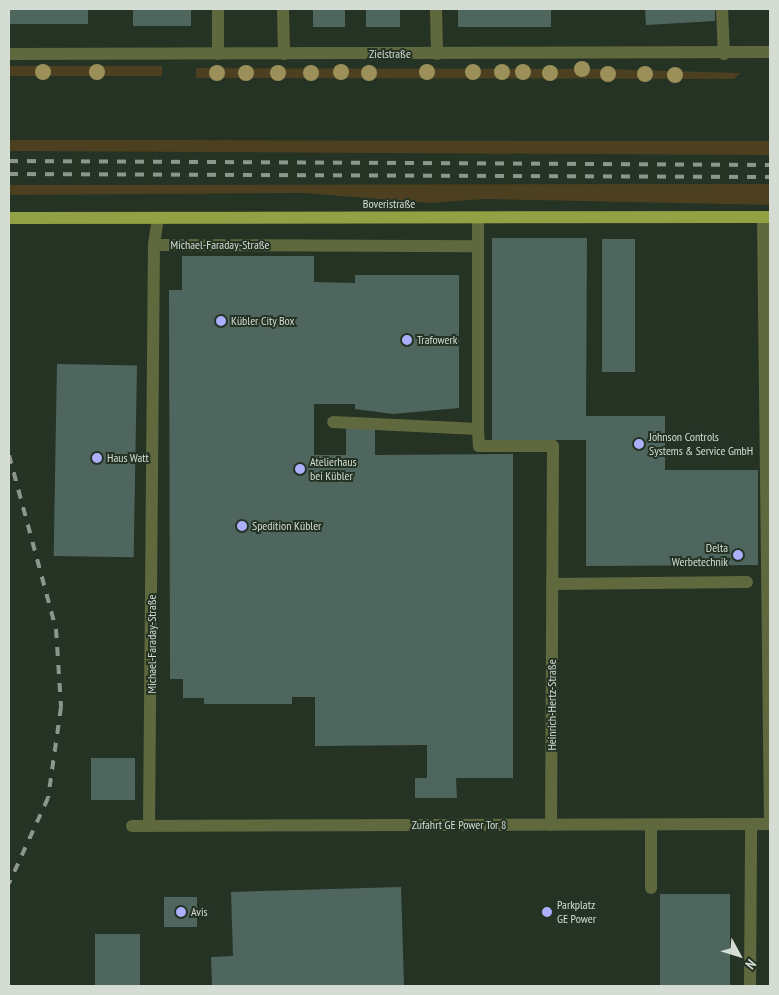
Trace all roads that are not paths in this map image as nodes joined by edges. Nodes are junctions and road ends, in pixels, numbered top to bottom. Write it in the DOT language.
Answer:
graph roads {
  1 [pos="218,9"];
  2 [pos="283,9"];
  3 [pos="436,9"];
  4 [pos="722,9"];
  5 [pos="770,52"];
  6 [pos="9,54"];
  7 [pos="218,54"];
  8 [pos="284,54"];
  9 [pos="438,54"];
  10 [pos="724,54"];
  11 [pos="767,217"];
  12 [pos="9,218"];
  13 [pos="158,218"];
  14 [pos="478,218"];
  15 [pos="154,245"];
  16 [pos="478,246"];
  17 [pos="333,422"];
  18 [pos="478,429"];
  19 [pos="747,582"];
  20 [pos="552,584"];
  21 [pos="751,824"];
  22 [pos="770,824"];
  23 [pos="551,825"];
  24 [pos="651,825"];
  25 [pos="132,826"];
  26 [pos="149,826"];
  27 [pos="651,888"];
  28 [pos="750,986"];
  1 -- 7 [label="street"];
  2 -- 8 [label="street"];
  3 -- 9 [label="street"];
  4 -- 10 [label="street"];
  5 -- 10 [label="street, Zielstraße"];
  6 -- 7 [label="street, Zielstraße"];
  7 -- 8 [label="street, Zielstraße"];
  8 -- 9 [label="street, Zielstraße"];
  9 -- 10 [label="street, Zielstraße"];
  11 -- 14 [label="main road, Boveristraße"];
  11 -- 22 [label="street"];
  12 -- 13 [label="main road, Boveristraße"];
  13 -- 14 [label="main road, Boveristraße"];
  13 -- 15 [label="street"];
  14 -- 16 [label="street"];
  15 -- 16 [label="street, Michael-Faraday-Straße"];
  15 -- 26 [label="street, Michael-Faraday-Straße"];
  16 -- 18 [label="street"];
  17 -- 18 [label="street"];
  18 -- 20 [label="street, Heinrich-Hertz-Straße"];
  19 -- 20 [label="street"];
  20 -- 23 [label="street, Heinrich-Hertz-Straße"];
  21 -- 22 [label="street, Zufahrt GE Power Tor 8"];
  21 -- 24 [label="street, Zufahrt GE Power Tor 8"];
  21 -- 28 [label="street"];
  23 -- 24 [label="street, Zufahrt GE Power Tor 8"];
  23 -- 26 [label="street, Zufahrt GE Power Tor 8"];
  24 -- 27 [label="street"];
  25 -- 26 [label="street, Zufahrt GE Power Tor 8"];
}
